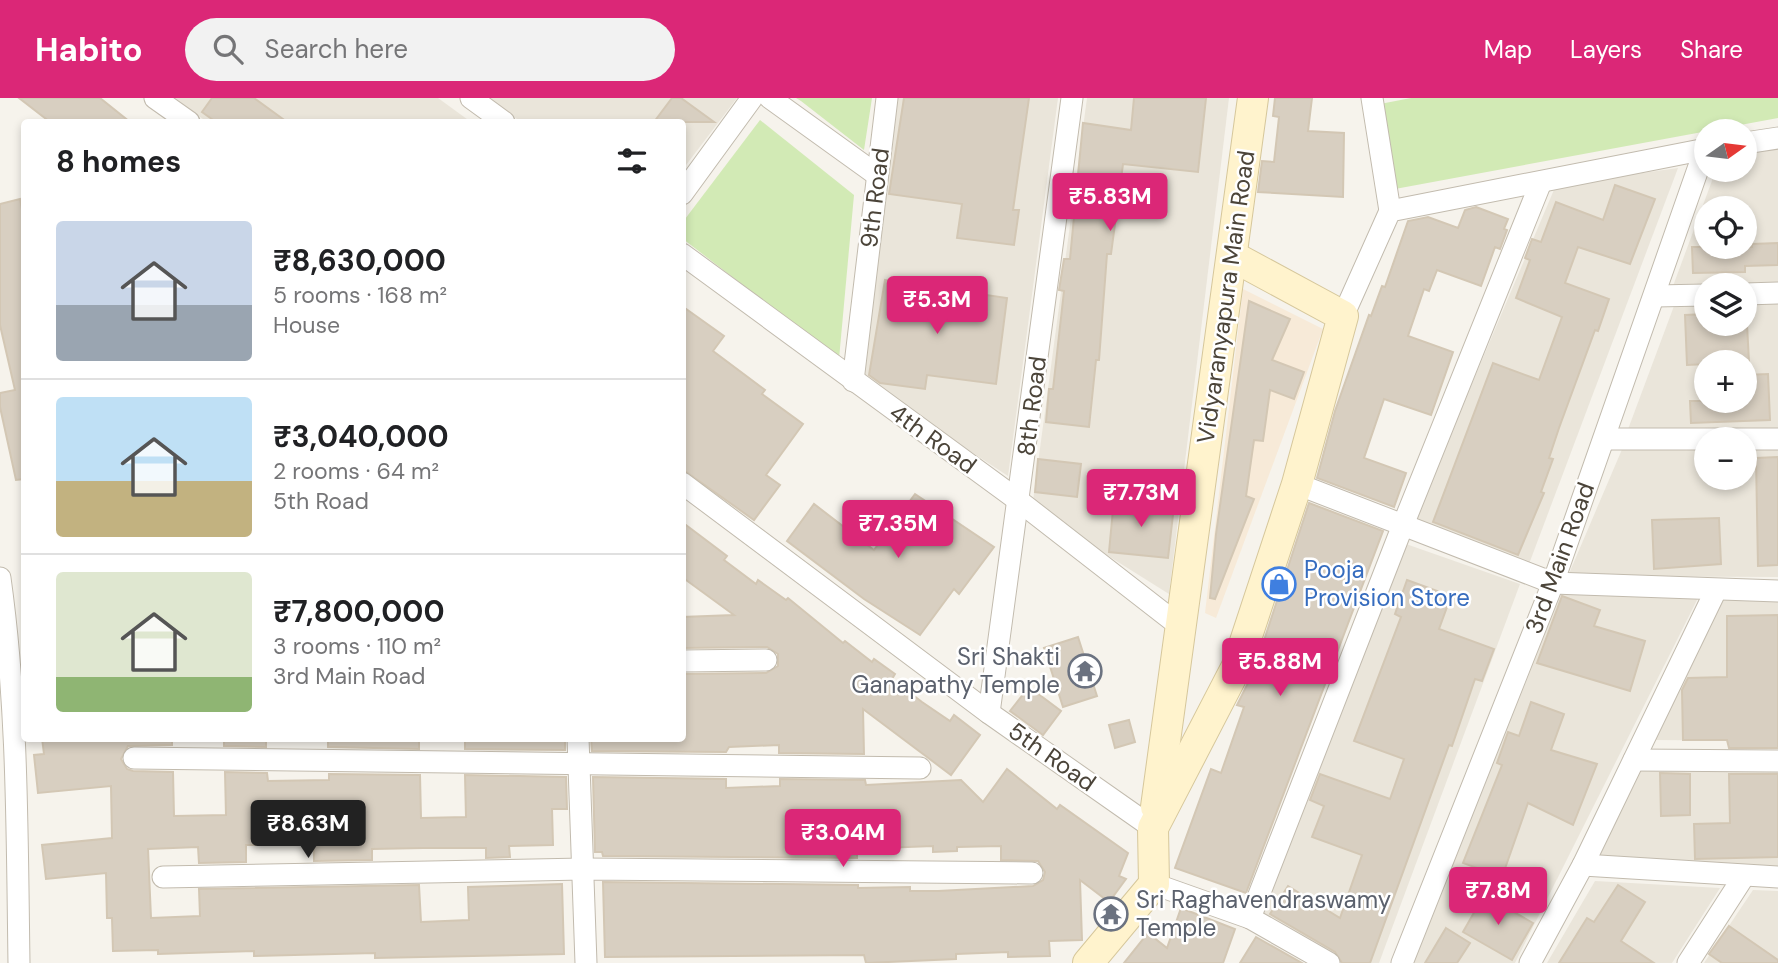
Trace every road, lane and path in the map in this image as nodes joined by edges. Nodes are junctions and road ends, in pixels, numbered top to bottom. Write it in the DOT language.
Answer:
graph roads {
  1 [pos="155,98"];
  2 [pos="471,98"];
  3 [pos="752,98"];
  4 [pos="770,98"];
  5 [pos="887,98"];
  6 [pos="1072,98"];
  7 [pos="1253,98"];
  8 [pos="1371,98"];
  9 [pos="185,119"];
  10 [pos="500,119"];
  11 [pos="1778,138"];
  12 [pos="1757,141"];
  13 [pos="1694,151"];
  14 [pos="877,176"];
  15 [pos="1694,181"];
  16 [pos="1541,182"];
  17 [pos="686,189"];
  18 [pos="1390,211"];
  19 [pos="1232,256"];
  20 [pos="686,257"];
  21 [pos="1778,293"];
  22 [pos="1757,294"];
  23 [pos="1694,295"];
  24 [pos="1655,296"];
  25 [pos="1343,316"];
  26 [pos="853,381"];
  27 [pos="1604,439"];
  28 [pos="1778,439"];
  29 [pos="1297,484"];
  30 [pos="686,485"];
  31 [pos="1019,501"];
  32 [pos="1402,525"];
  33 [pos="0,578"];
  34 [pos="1553,583"];
  35 [pos="1716,590"];
  36 [pos="1778,590"];
  37 [pos="1181,627"];
  38 [pos="4,634"];
  39 [pos="766,660"];
  40 [pos="686,661"];
  41 [pos="989,713"];
  42 [pos="578,742"];
  43 [pos="134,758"];
  44 [pos="1634,760"];
  45 [pos="1778,761"];
  46 [pos="579,762"];
  47 [pos="920,768"];
  48 [pos="8,776"];
  49 [pos="1153,828"];
  50 [pos="1583,865"];
  51 [pos="583,869"];
  52 [pos="1032,873"];
  53 [pos="1744,876"];
  54 [pos="163,877"];
  55 [pos="1778,877"];
  56 [pos="1154,884"];
  57 [pos="1250,918"];
  58 [pos="19,963"];
  59 [pos="586,963"];
  60 [pos="1088,963"];
  61 [pos="1329,963"];
  62 [pos="1402,963"];
  63 [pos="1530,963"];
  64 [pos="1688,963"];
  1 -- 9 [label="street"];
  2 -- 10 [label="street"];
  3 -- 17 [label="street"];
  4 -- 14 [label="street"];
  5 -- 14 [label="street, 9th Road"];
  6 -- 31 [label="street, 8th Road"];
  7 -- 19 [label="main road, Vidyaranyapura Main Road"];
  8 -- 18 [label="street"];
  11 -- 12 [label="street"];
  13 -- 16 [label="street"];
  14 -- 26 [label="street, 9th Road"];
  15 -- 24 [label="street, 3rd Main Road"];
  16 -- 18 [label="street"];
  16 -- 32 [label="street"];
  18 -- 25 [label="street"];
  19 -- 25 [label="main road"];
  19 -- 37 [label="main road, Vidyaranyapura Main Road"];
  20 -- 26 [label="street, 4th Road"];
  21 -- 22 [label="street"];
  23 -- 24 [label="street"];
  24 -- 27 [label="street, 3rd Main Road"];
  25 -- 29 [label="main road"];
  26 -- 31 [label="street, 4th Road"];
  27 -- 28 [label="street"];
  27 -- 34 [label="street, 3rd Main Road"];
  29 -- 32 [label="street"];
  29 -- 49 [label="main road"];
  30 -- 41 [label="street, 5th Road"];
  31 -- 37 [label="street, 4th Road"];
  31 -- 41 [label="street, 8th Road"];
  32 -- 34 [label="street"];
  32 -- 57 [label="street"];
  33 -- 38 [label="street"];
  34 -- 35 [label="street"];
  34 -- 62 [label="street, 3rd Main Road"];
  35 -- 36 [label="street"];
  35 -- 44 [label="street"];
  37 -- 49 [label="main road, Vidyaranyapura Main Road"];
  38 -- 48 [label="street"];
  39 -- 40 [label="street"];
  41 -- 49 [label="street, 5th Road"];
  42 -- 46 [label="street"];
  43 -- 46 [label="street"];
  44 -- 45 [label="street"];
  44 -- 50 [label="street"];
  46 -- 47 [label="street"];
  46 -- 51 [label="street"];
  48 -- 58 [label="street"];
  49 -- 56 [label="main road, Vidyaranyapura Main Road"];
  50 -- 53 [label="street"];
  50 -- 63 [label="street"];
  51 -- 52 [label="street"];
  51 -- 54 [label="street"];
  51 -- 59 [label="street"];
  53 -- 55 [label="street"];
  53 -- 64 [label="street"];
  56 -- 57 [label="street"];
  56 -- 60 [label="main road"];
  57 -- 61 [label="street"];
}
